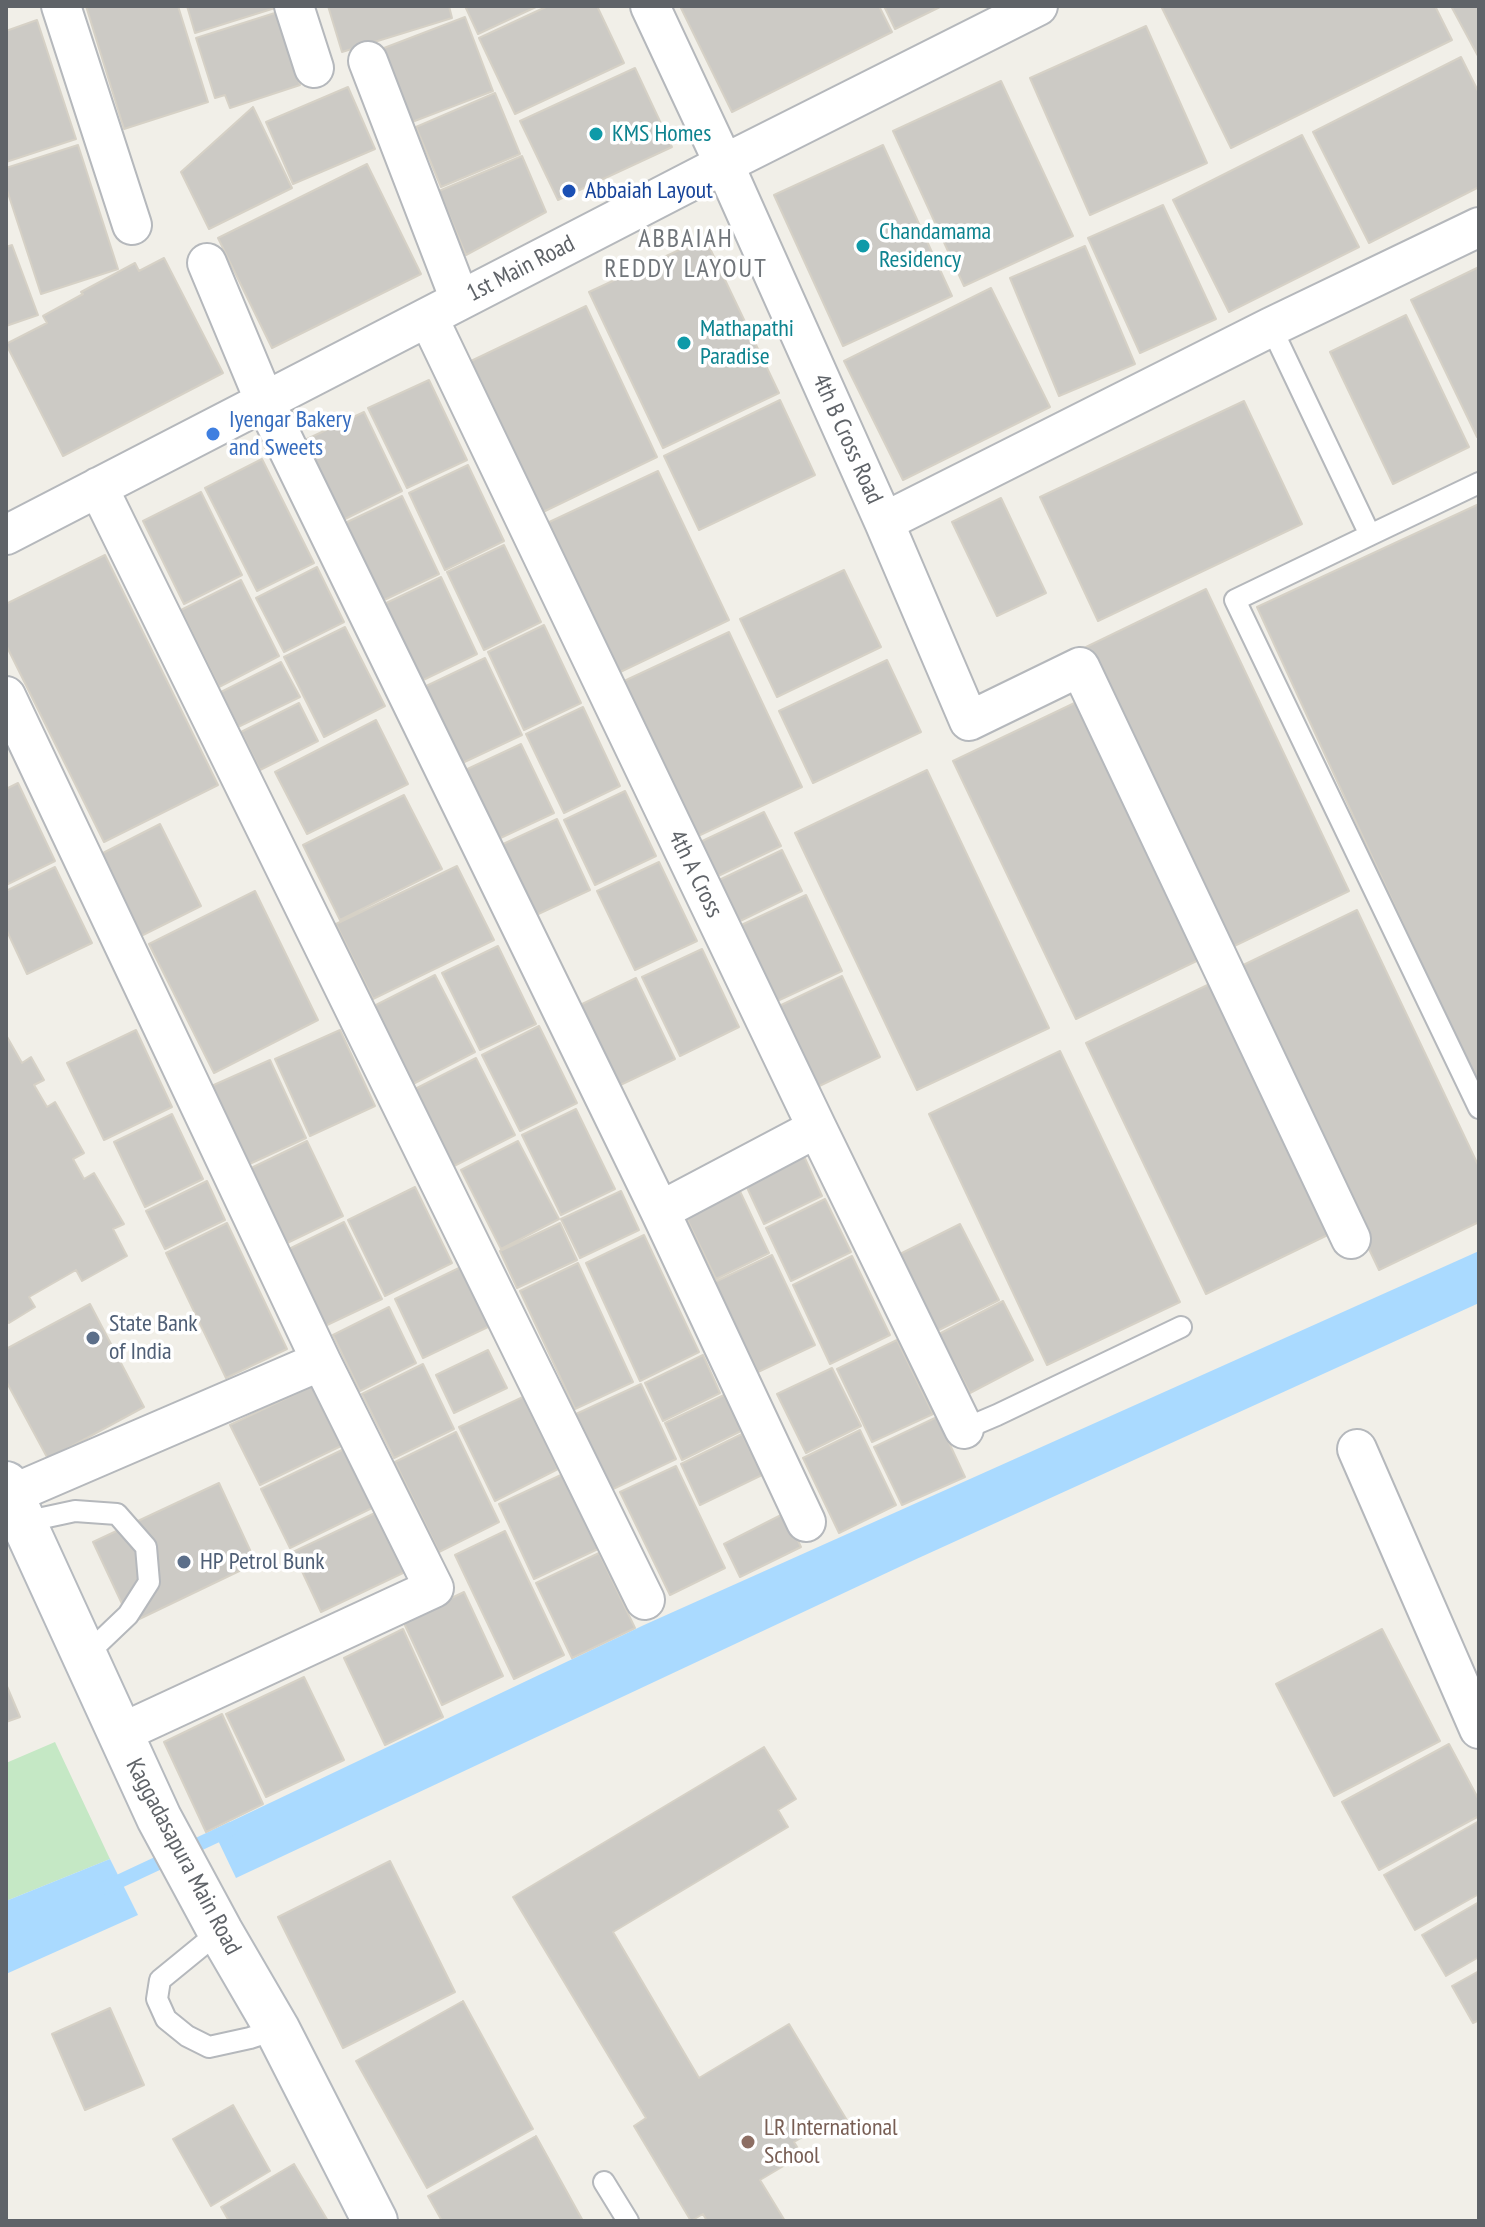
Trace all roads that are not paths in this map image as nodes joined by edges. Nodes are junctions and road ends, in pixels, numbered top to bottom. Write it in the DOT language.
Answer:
graph roads {
  1 [pos="61,6"];
  2 [pos="294,6"];
  3 [pos="650,6"];
  4 [pos="1038,6"];
  5 [pos="368,61"];
  6 [pos="314,68"];
  7 [pos="724,164"];
  8 [pos="132,225"];
  9 [pos="1479,227"];
  10 [pos="207,263"];
  11 [pos="444,309"];
  12 [pos="1271,327"];
  13 [pos="265,402"];
  14 [pos="1479,483"];
  15 [pos="98,487"];
  16 [pos="884,522"];
  17 [pos="6,535"];
  18 [pos="1370,535"];
  19 [pos="6,696"];
  20 [pos="1479,1108"];
  21 [pos="817,1128"];
  22 [pos="660,1211"];
  23 [pos="1351,1239"];
  24 [pos="1181,1327"];
  25 [pos="321,1361"];
  26 [pos="964,1429"];
  27 [pos="1357,1449"];
  28 [pos="13,1500"];
  29 [pos="806,1522"];
  30 [pos="645,1600"];
  31 [pos="85,1656"];
  32 [pos="1479,1729"];
  33 [pos="119,1734"];
  34 [pos="220,1931"];
  35 [pos="277,2029"];
  36 [pos="604,2182"];
  37 [pos="375,2221"];
  38 [pos="628,2221"];
  1 -- 8 [label="street"];
  2 -- 6 [label="street"];
  3 -- 7 [label="street, 4th B Cross Road"];
  4 -- 7 [label="street, 1st Main Road"];
  5 -- 11 [label="street, 4th A Cross"];
  7 -- 11 [label="street, 1st Main Road"];
  7 -- 16 [label="street, 4th B Cross Road"];
  9 -- 12 [label="street"];
  10 -- 13 [label="street"];
  11 -- 13 [label="street, 1st Main Road"];
  11 -- 21 [label="street, 4th A Cross"];
  12 -- 16 [label="street"];
  12 -- 18 [label="lane"];
  13 -- 15 [label="street, 1st Main Road"];
  13 -- 22 [label="street"];
  14 -- 18 [label="lane"];
  15 -- 17 [label="street, 1st Main Road"];
  15 -- 30 [label="street"];
  16 -- 23 [label="street, 4th B Cross Road"];
  18 -- 20 [label="lane"];
  19 -- 25 [label="street"];
  21 -- 22 [label="street"];
  21 -- 26 [label="street, 4th A Cross"];
  22 -- 29 [label="street"];
  24 -- 26 [label="lane"];
  25 -- 28 [label="street"];
  25 -- 33 [label="street"];
  27 -- 32 [label="street"];
  28 -- 31 [label="main road, Kaggadasapura Main Road"];
  28 -- 31 [label="lane"];
  31 -- 33 [label="main road, Kaggadasapura Main Road"];
  33 -- 34 [label="main road, Kaggadasapura Main Road"];
  34 -- 35 [label="main road, Kaggadasapura Main Road"];
  34 -- 35 [label="lane"];
  35 -- 37 [label="main road, Kaggadasapura Main Road"];
  36 -- 38 [label="lane"];
}
